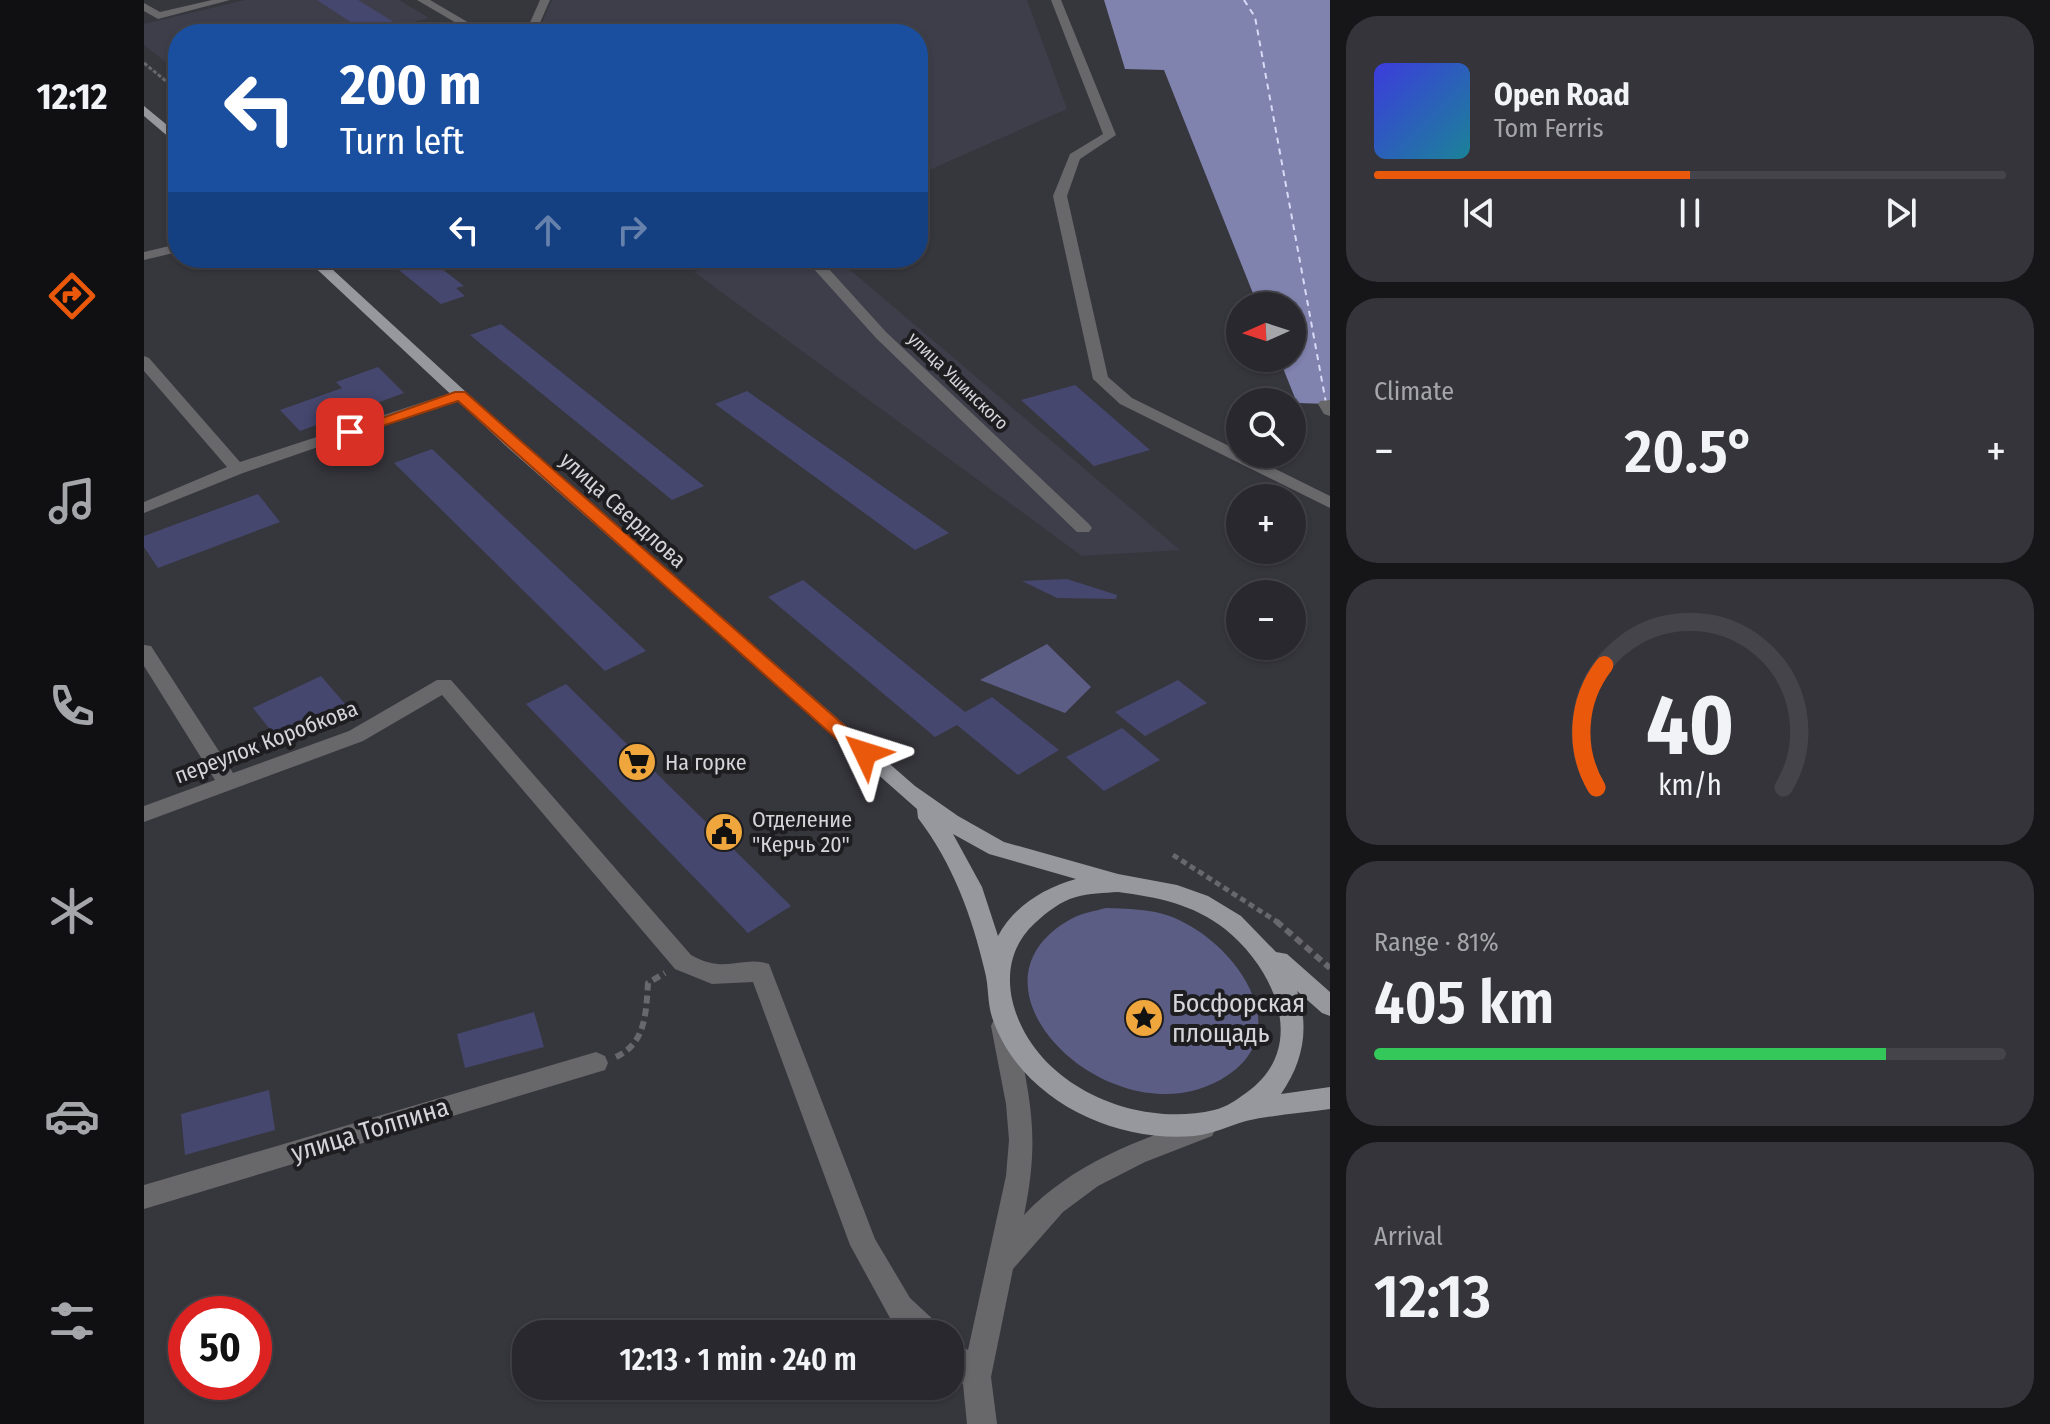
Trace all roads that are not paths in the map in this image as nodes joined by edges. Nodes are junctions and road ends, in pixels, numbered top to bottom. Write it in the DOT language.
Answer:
graph roads {
  1 [pos="225,0"];
  2 [pos="422,0"];
  3 [pos="545,0"];
  4 [pos="1056,0"];
  5 [pos="144,6"];
  6 [pos="465,24"];
  7 [pos="534,24"];
  8 [pos="144,110"];
  9 [pos="168,132"];
  10 [pos="168,250"];
  11 [pos="144,256"];
  12 [pos="323,268"];
  13 [pos="820,268"];
  14 [pos="144,361"];
  15 [pos="460,395"];
  16 [pos="237,469"];
  17 [pos="1330,503"];
  18 [pos="144,508"];
  19 [pos="1083,528"];
  20 [pos="144,651"];
  21 [pos="228,783"];
  22 [pos="908,791"];
  23 [pos="144,814"];
  24 [pos="1118,883"];
  25 [pos="1254,940"];
  26 [pos="996,970"];
  27 [pos="1330,1006"];
  28 [pos="1000,1010"];
  29 [pos="596,1063"];
  30 [pos="1330,1098"];
  31 [pos="1234,1114"];
  32 [pos="144,1197"];
  33 [pos="998,1266"];
  34 [pos="913,1320"];
  35 [pos="964,1365"];
  36 [pos="977,1377"];
  37 [pos="982,1424"];
  1 -- 5 [label="street"];
  2 -- 6 [label="street"];
  3 -- 7 [label="street"];
  4 -- 17 [label="street"];
  8 -- 9 [label="main road"];
  10 -- 11 [label="street"];
  12 -- 15 [label="main road, улица Свердлова"];
  13 -- 19 [label="street, улица Ушинского"];
  14 -- 16 [label="street"];
  15 -- 16 [label="street"];
  15 -- 22 [label="main road, улица Свердлова"];
  16 -- 18 [label="street"];
  20 -- 21 [label="street"];
  21 -- 23 [label="street, переулок Коробкова"];
  21 -- 34 [label="street, переулок Коробкова"];
  22 -- 24 [label="main road"];
  22 -- 26 [label="main road"];
  24 -- 25 [label="main road"];
  24 -- 26 [label="main road"];
  25 -- 27 [label="main road"];
  25 -- 31 [label="main road"];
  26 -- 28 [label="main road"];
  28 -- 31 [label="main road"];
  28 -- 33 [label="street"];
  29 -- 32 [label="street, улица Толпина"];
  30 -- 31 [label="main road"];
  31 -- 33 [label="street"];
  33 -- 36 [label="street"];
  35 -- 36 [label="street"];
  36 -- 37 [label="street"];
}
